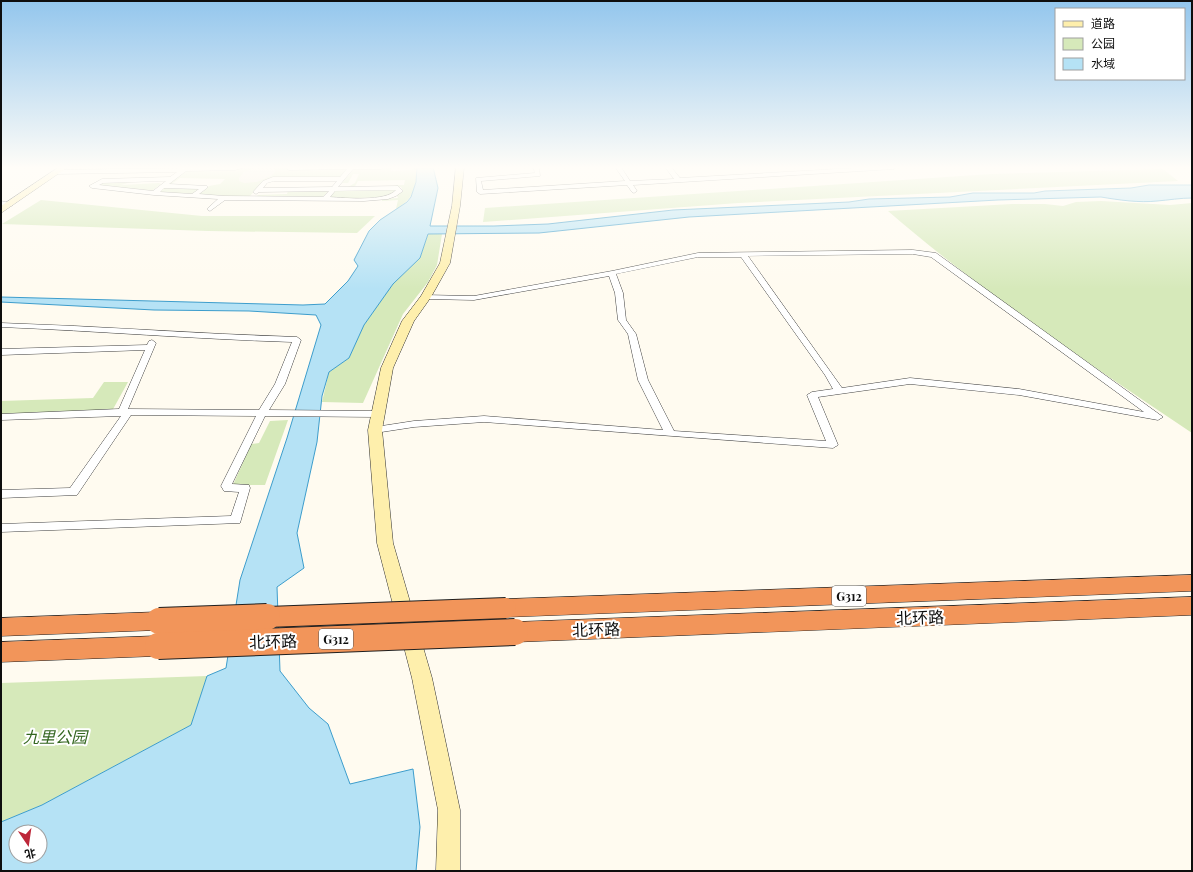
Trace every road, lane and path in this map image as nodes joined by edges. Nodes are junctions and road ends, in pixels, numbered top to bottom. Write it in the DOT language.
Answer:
graph roads {
  1 [pos="213,208"];
  2 [pos="455,208"];
  3 [pos="210,210"];
  4 [pos="743,254"];
  5 [pos="612,273"];
  6 [pos="426,297"];
  7 [pos="1,325"];
  8 [pos="159,334"];
  9 [pos="150,347"];
  10 [pos="1,352"];
  11 [pos="839,392"];
  12 [pos="125,413"];
  13 [pos="262,413"];
  14 [pos="1,417"];
  15 [pos="376,422"];
  16 [pos="670,434"];
  17 [pos="1,494"];
  18 [pos="1,528"];
  19 [pos="1192,572"];
  20 [pos="1192,583"];
  21 [pos="1089,587"];
  22 [pos="1192,606"];
  23 [pos="1,627"];
  24 [pos="1,652"];
  25 [pos="448,871"];
  1 -- 3 [label="street"];
  2 -- 6 [label="street"];
  4 -- 5 [label="street"];
  4 -- 11 [label="street"];
  4 -- 11 [label="street"];
  5 -- 6 [label="street"];
  5 -- 16 [label="street"];
  6 -- 15 [label="street"];
  7 -- 8 [label="street"];
  8 -- 9 [label="street"];
  8 -- 13 [label="street"];
  9 -- 10 [label="street"];
  9 -- 12 [label="street"];
  11 -- 16 [label="street"];
  12 -- 13 [label="street"];
  12 -- 14 [label="street"];
  12 -- 17 [label="street"];
  13 -- 15 [label="street"];
  13 -- 18 [label="street"];
  15 -- 16 [label="street"];
  15 -- 25 [label="street"];
  19 -- 21 [label="highway"];
  20 -- 21 [label="highway, 北环路 / G312"];
  21 -- 23 [label="highway, 北环路 / G312, bridge"];
  22 -- 24 [label="highway, 北环路 / G312, bridge"];
}
